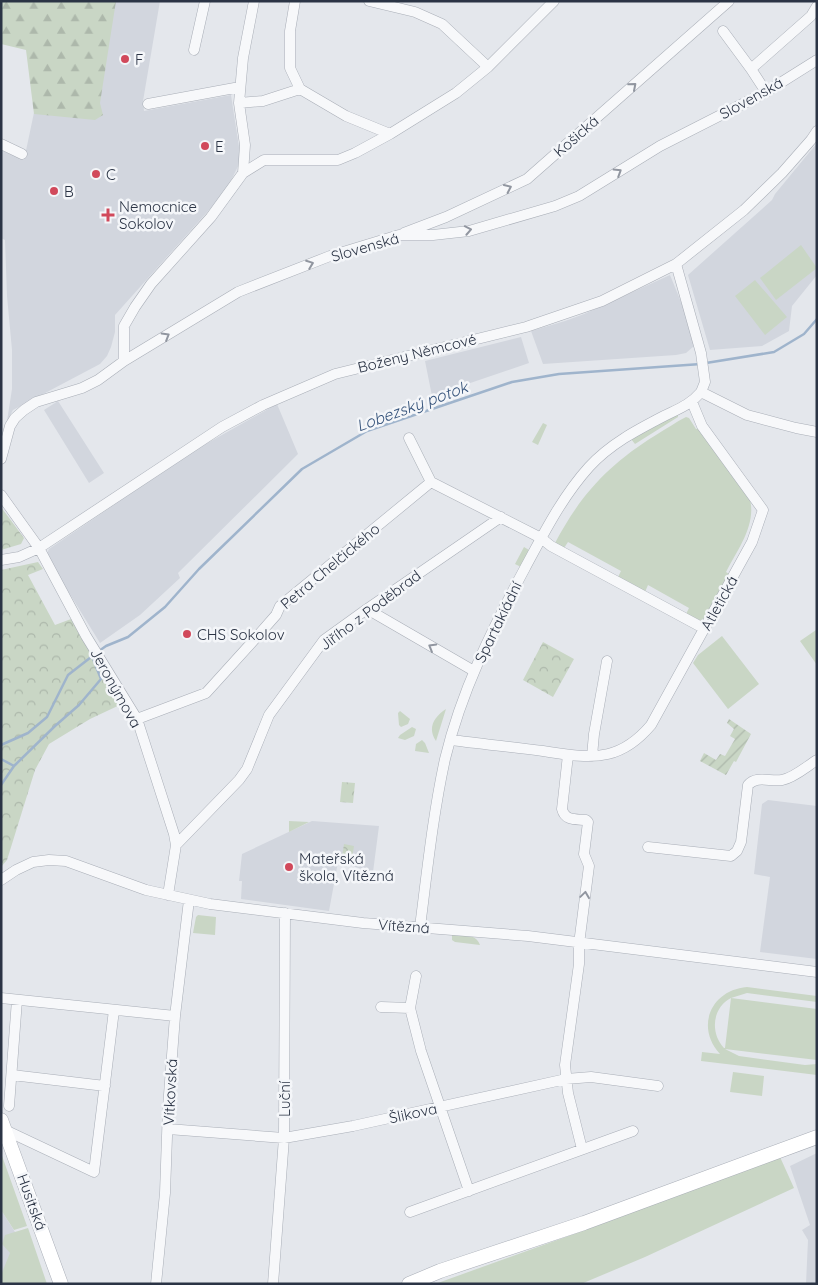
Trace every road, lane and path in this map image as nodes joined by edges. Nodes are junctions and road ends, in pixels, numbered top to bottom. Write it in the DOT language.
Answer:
graph roads {
  1 [pos="205,1"];
  2 [pos="254,1"];
  3 [pos="295,1"];
  4 [pos="372,1"];
  5 [pos="554,1"];
  6 [pos="730,1"];
  7 [pos="411,6"];
  8 [pos="817,6"];
  9 [pos="723,31"];
  10 [pos="194,50"];
  11 [pos="817,60"];
  12 [pos="488,67"];
  13 [pos="751,68"];
  14 [pos="240,86"];
  15 [pos="300,88"];
  16 [pos="766,92"];
  17 [pos="239,103"];
  18 [pos="148,104"];
  19 [pos="817,131"];
  20 [pos="390,134"];
  21 [pos="1,144"];
  22 [pos="22,154"];
  23 [pos="243,173"];
  24 [pos="399,235"];
  25 [pos="676,264"];
  26 [pos="124,362"];
  27 [pos="701,392"];
  28 [pos="692,402"];
  29 [pos="817,432"];
  30 [pos="409,438"];
  31 [pos="1,459"];
  32 [pos="432,482"];
  33 [pos="1,495"];
  34 [pos="501,517"];
  35 [pos="541,538"];
  36 [pos="39,548"];
  37 [pos="1,560"];
  38 [pos="367,609"];
  39 [pos="705,629"];
  40 [pos="607,661"];
  41 [pos="474,671"];
  42 [pos="137,719"];
  43 [pos="451,740"];
  44 [pos="568,755"];
  45 [pos="592,756"];
  46 [pos="817,760"];
  47 [pos="176,845"];
  48 [pos="648,846"];
  49 [pos="1,880"];
  50 [pos="168,895"];
  51 [pos="189,900"];
  52 [pos="285,913"];
  53 [pos="420,927"];
  54 [pos="579,944"];
  55 [pos="817,972"];
  56 [pos="416,976"];
  57 [pos="1,998"];
  58 [pos="17,1000"];
  59 [pos="381,1007"];
  60 [pos="410,1008"];
  61 [pos="114,1010"];
  62 [pos="175,1016"];
  63 [pos="12,1075"];
  64 [pos="566,1079"];
  65 [pos="105,1086"];
  66 [pos="658,1086"];
  67 [pos="9,1106"];
  68 [pos="440,1107"];
  69 [pos="3,1125"];
  70 [pos="168,1129"];
  71 [pos="634,1132"];
  72 [pos="284,1138"];
  73 [pos="817,1138"];
  74 [pos="582,1149"];
  75 [pos="469,1191"];
  76 [pos="410,1212"];
  77 [pos="61,1284"];
  78 [pos="156,1284"];
  79 [pos="273,1284"];
  80 [pos="409,1284"];
  1 -- 10 [label="street"];
  2 -- 14 [label="street"];
  3 -- 15 [label="street"];
  4 -- 7 [label="street"];
  5 -- 12 [label="street"];
  24 -- 6 [label="street, Košická, one-way"];
  7 -- 12 [label="street"];
  8 -- 13 [label="street"];
  9 -- 13 [label="street"];
  11 -- 16 [label="street, Slovenská"];
  12 -- 20 [label="street"];
  13 -- 16 [label="street"];
  14 -- 17 [label="street"];
  14 -- 18 [label="street"];
  15 -- 17 [label="street"];
  15 -- 20 [label="street"];
  24 -- 16 [label="street, Slovenská, one-way"];
  17 -- 23 [label="street"];
  19 -- 25 [label="street, Boženy Němcové"];
  20 -- 23 [label="street"];
  21 -- 22 [label="street"];
  23 -- 26 [label="street"];
  26 -- 24 [label="street, Slovenská, one-way"];
  25 -- 27 [label="street"];
  25 -- 36 [label="street, Boženy Němcové"];
  26 -- 31 [label="street, Slovenská"];
  27 -- 28 [label="street, Spartakiádní"];
  27 -- 29 [label="street"];
  28 -- 35 [label="street, Spartakiádní"];
  28 -- 39 [label="street, Atletická"];
  30 -- 32 [label="street"];
  32 -- 34 [label="street"];
  32 -- 42 [label="street, Petra Chelčického"];
  33 -- 36 [label="street, Jeronýmova"];
  34 -- 35 [label="street"];
  34 -- 38 [label="street, Jiřího z Poděbrad"];
  35 -- 39 [label="street"];
  35 -- 41 [label="street, Spartakiádní"];
  36 -- 37 [label="street, Boženy Němcové"];
  36 -- 42 [label="street, Jeronýmova"];
  41 -- 38 [label="street, one-way"];
  38 -- 47 [label="street, Jiřího z Poděbrad"];
  39 -- 45 [label="street, Atletická"];
  40 -- 45 [label="street"];
  41 -- 43 [label="street, Spartakiádní"];
  42 -- 47 [label="street, Jeronýmova"];
  43 -- 44 [label="street, Atletická"];
  43 -- 53 [label="street, Spartakiádní"];
  44 -- 45 [label="street, Atletická"];
  54 -- 44 [label="street, one-way"];
  46 -- 48 [label="street"];
  47 -- 50 [label="street, Jeronýmova"];
  49 -- 50 [label="street, Vítězná"];
  50 -- 51 [label="street, Vítězná"];
  51 -- 52 [label="street, Vítězná"];
  51 -- 62 [label="street, Vítkovská"];
  52 -- 53 [label="street, Vítězná"];
  52 -- 72 [label="street, Luční"];
  53 -- 54 [label="street, Vítězná"];
  54 -- 55 [label="street, Vítězná"];
  54 -- 64 [label="street"];
  56 -- 60 [label="street"];
  57 -- 58 [label="street"];
  58 -- 61 [label="street"];
  58 -- 63 [label="street"];
  59 -- 60 [label="street"];
  60 -- 68 [label="street"];
  61 -- 62 [label="street"];
  61 -- 65 [label="street"];
  62 -- 70 [label="street, Vítkovská"];
  63 -- 65 [label="street"];
  63 -- 67 [label="street"];
  64 -- 66 [label="street, Šlikova"];
  64 -- 68 [label="street, Šlikova"];
  64 -- 74 [label="street"];
  65 -- 69 [label="street"];
  68 -- 72 [label="street, Šlikova"];
  68 -- 75 [label="street"];
  69 -- 77 [label="main road, Husitská"];
  70 -- 72 [label="street, Šlikova"];
  70 -- 78 [label="street, Vítkovská"];
  71 -- 74 [label="street"];
  72 -- 79 [label="street, Luční"];
  73 -- 80 [label="main road"];
  74 -- 75 [label="street"];
  75 -- 76 [label="street"];
}
